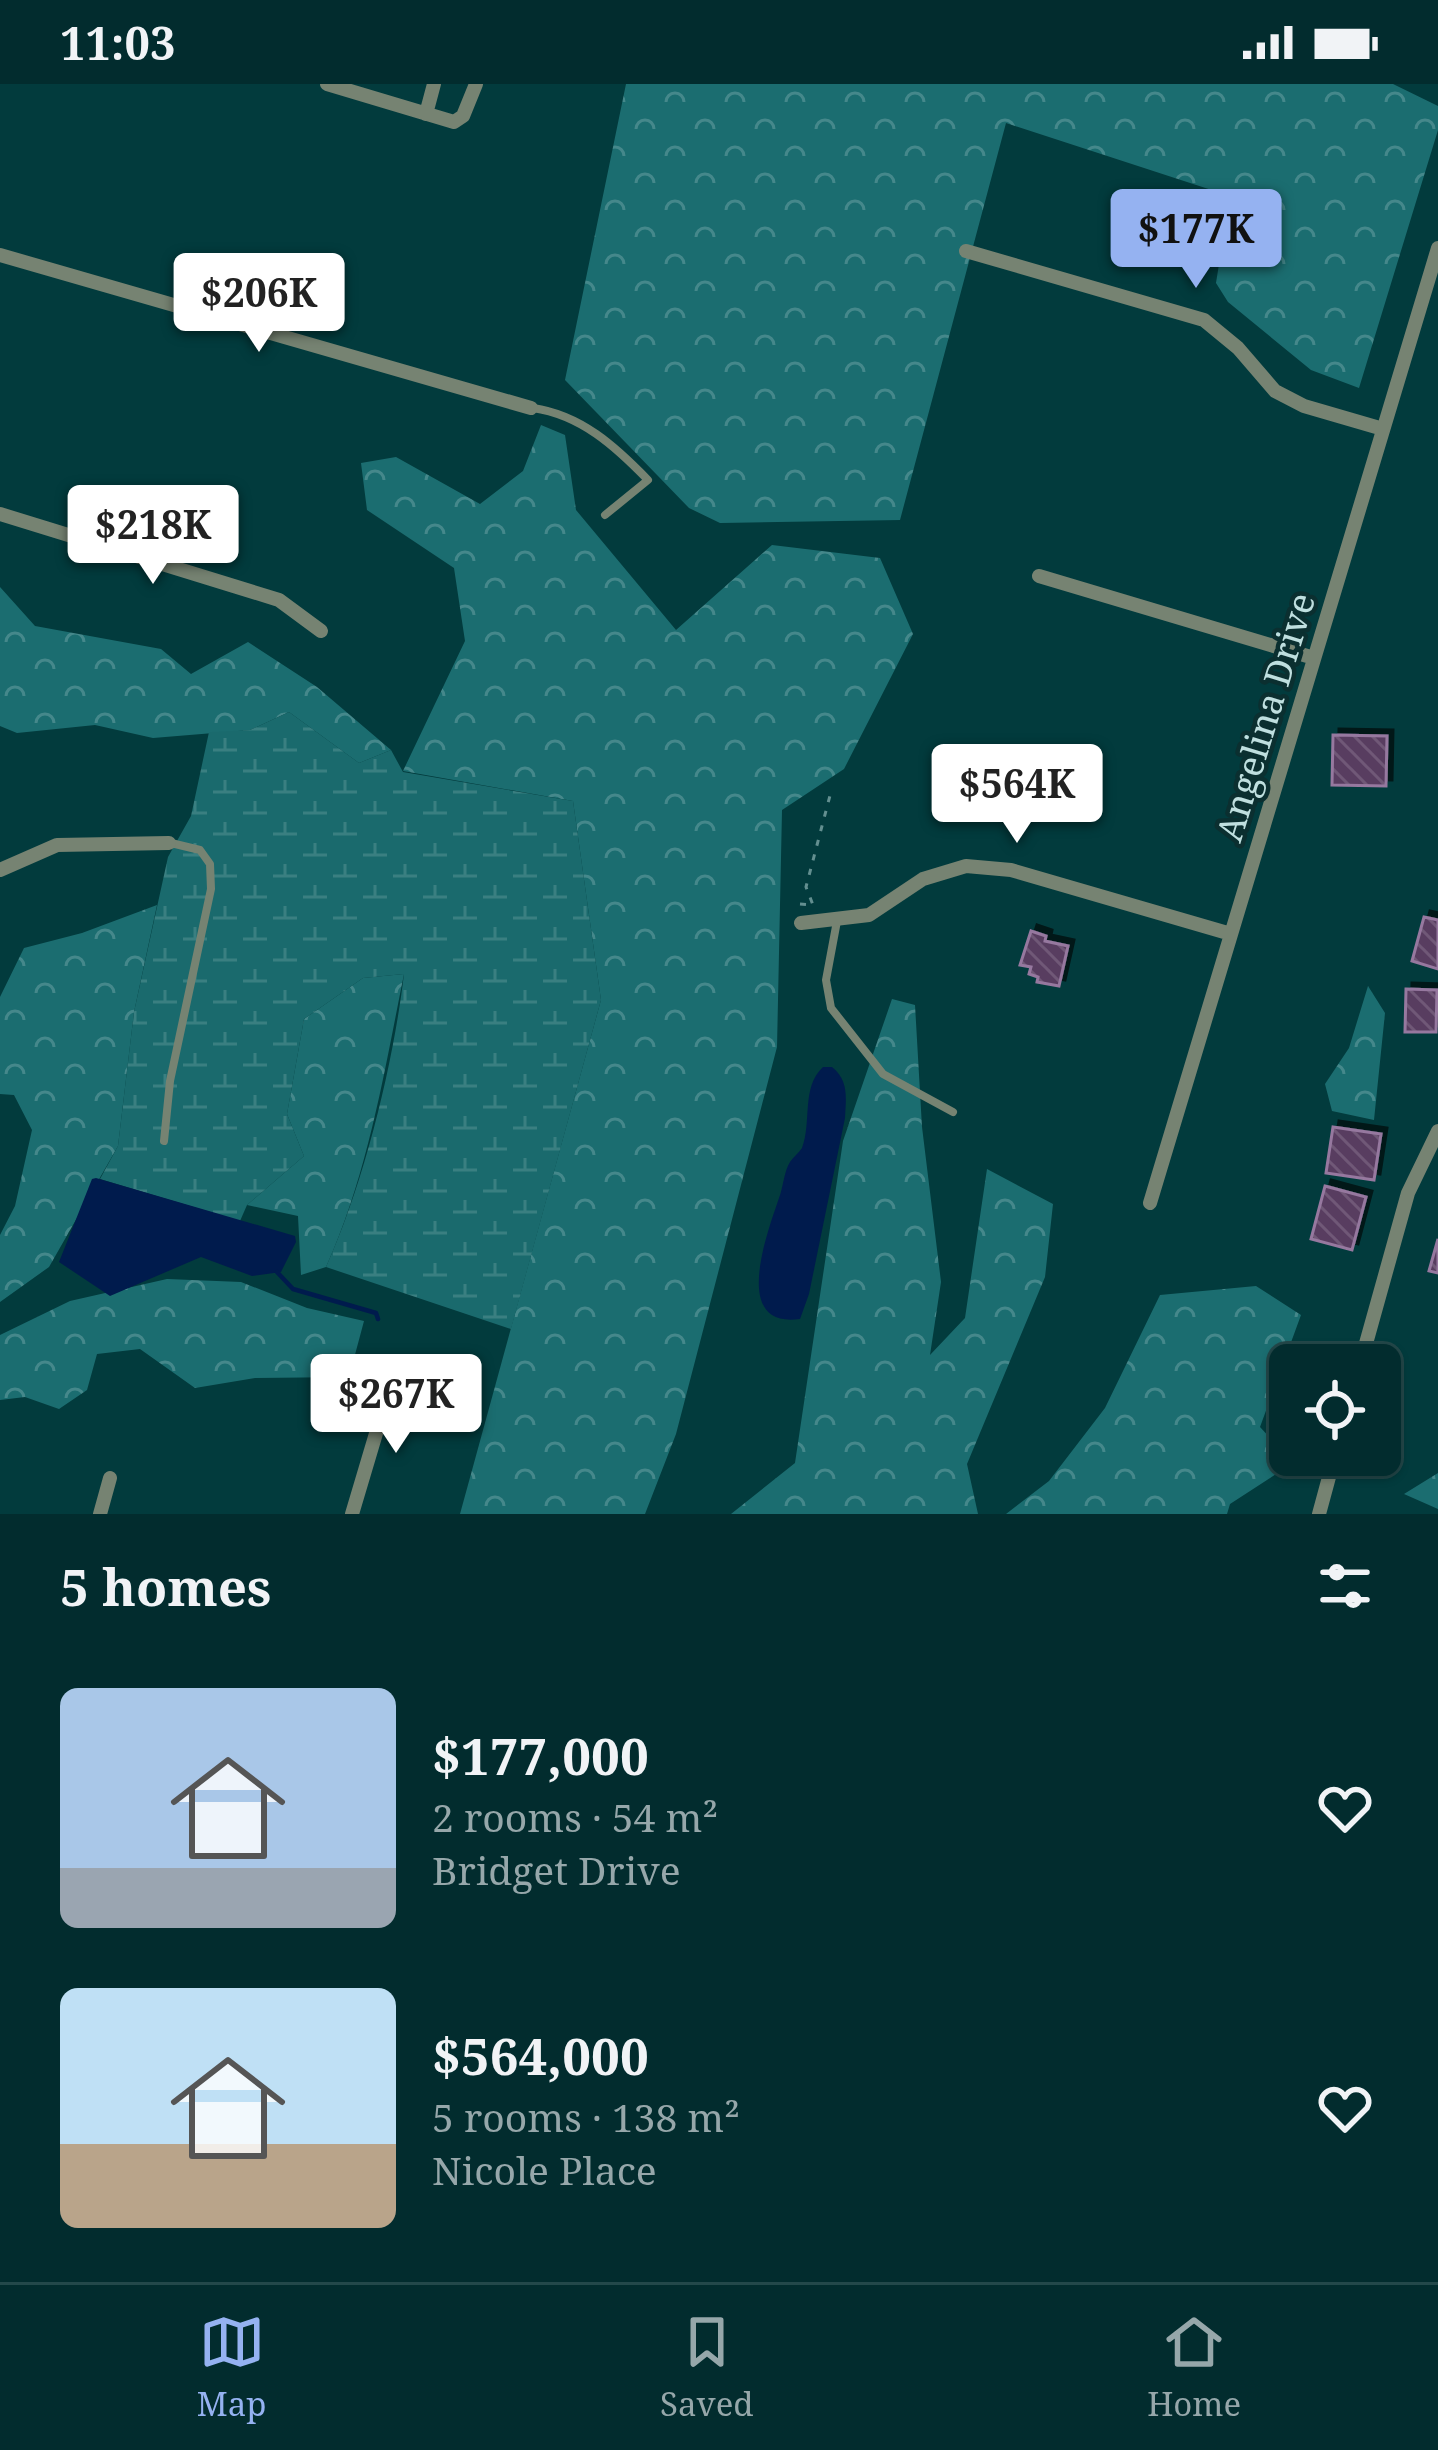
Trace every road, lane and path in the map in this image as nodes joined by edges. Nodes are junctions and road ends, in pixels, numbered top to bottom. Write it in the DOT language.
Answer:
graph roads {
  1 [pos="327,84"];
  2 [pos="434,84"];
  3 [pos="476,84"];
  4 [pos="426,114"];
  5 [pos="1438,248"];
  6 [pos="965,251"];
  7 [pos="0,255"];
  8 [pos="531,408"];
  9 [pos="1383,429"];
  10 [pos="0,514"];
  11 [pos="605,515"];
  12 [pos="1039,577"];
  13 [pos="321,631"];
  14 [pos="1315,658"];
  15 [pos="832,788"];
  16 [pos="169,843"];
  17 [pos="0,870"];
  18 [pos="800,904"];
  19 [pos="837,921"];
  20 [pos="801,922"];
  21 [pos="1231,934"];
  22 [pos="953,1112"];
  23 [pos="1438,1131"];
  24 [pos="164,1141"];
  25 [pos="1150,1203"];
  26 [pos="1366,1344"];
  27 [pos="392,1383"];
  28 [pos="1329,1476"];
  29 [pos="110,1478"];
  30 [pos="100,1514"];
  31 [pos="352,1514"];
  32 [pos="1319,1514"];
  1 -- 4 [label="street"];
  2 -- 4 [label="street"];
  3 -- 4 [label="street"];
  5 -- 9 [label="street, Angelina Drive"];
  6 -- 9 [label="street"];
  7 -- 8 [label="street"];
  8 -- 11 [label="lane"];
  9 -- 14 [label="street, Angelina Drive"];
  10 -- 13 [label="street"];
  12 -- 14 [label="street"];
  14 -- 21 [label="street, Angelina Drive"];
  15 -- 18 [label="path"];
  16 -- 17 [label="street"];
  16 -- 24 [label="lane"];
  19 -- 20 [label="street"];
  19 -- 21 [label="street"];
  19 -- 22 [label="lane"];
  21 -- 25 [label="street, Angelina Drive"];
  23 -- 26 [label="street"];
  27 -- 31 [label="street"];
  28 -- 32 [label="street"];
  29 -- 30 [label="street"];
}
